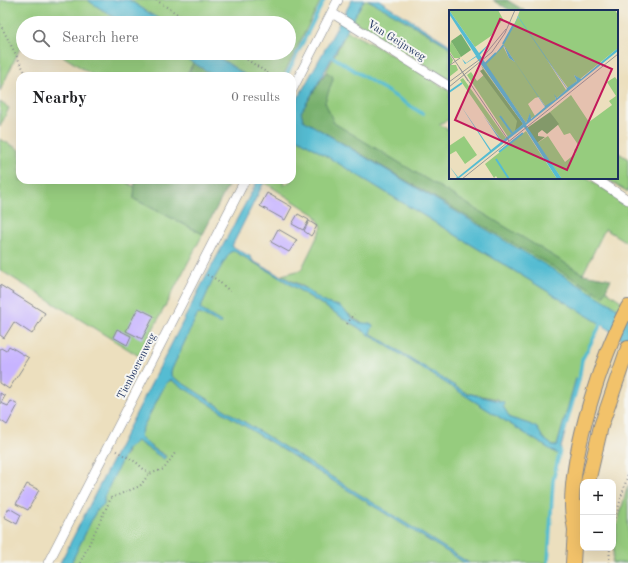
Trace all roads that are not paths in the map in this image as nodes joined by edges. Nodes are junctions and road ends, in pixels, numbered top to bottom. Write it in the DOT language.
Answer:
graph roads {
  1 [pos="338,0"];
  2 [pos="335,14"];
  3 [pos="296,83"];
  4 [pos="449,86"];
  5 [pos="596,179"];
  6 [pos="243,184"];
  7 [pos="628,200"];
  8 [pos="627,310"];
  9 [pos="627,351"];
  10 [pos="589,479"];
  11 [pos="580,515"];
  12 [pos="575,530"];
  13 [pos="48,563"];
  14 [pos="573,563"];
  1 -- 2 [label="street"];
  2 -- 3 [label="street"];
  2 -- 4 [label="street, Van Geijnweg"];
  5 -- 7 [label="street"];
  6 -- 13 [label="street, Tienboerenweg"];
  8 -- 12 [label="main road"];
  9 -- 10 [label="main road"];
  11 -- 12 [label="main road"];
  12 -- 14 [label="main road"];
}
